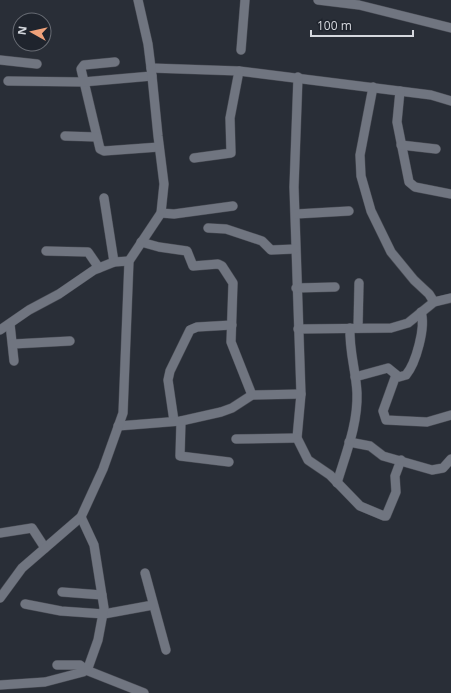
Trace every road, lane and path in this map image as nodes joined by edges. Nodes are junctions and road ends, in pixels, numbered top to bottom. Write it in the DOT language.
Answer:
graph roads {
  1 [pos="138,0"];
  2 [pos="245,0"];
  3 [pos="318,0"];
  4 [pos="451,28"];
  5 [pos="241,50"];
  6 [pos="0,60"];
  7 [pos="115,62"];
  8 [pos="37,64"];
  9 [pos="239,71"];
  10 [pos="152,72"];
  11 [pos="298,77"];
  12 [pos="8,81"];
  13 [pos="83,82"];
  14 [pos="372,86"];
  15 [pos="400,91"];
  16 [pos="450,99"];
  17 [pos="65,136"];
  18 [pos="97,137"];
  19 [pos="402,145"];
  20 [pos="159,147"];
  21 [pos="436,149"];
  22 [pos="194,158"];
  23 [pos="451,194"];
  24 [pos="104,198"];
  25 [pos="233,206"];
  26 [pos="349,211"];
  27 [pos="161,213"];
  28 [pos="296,214"];
  29 [pos="208,228"];
  30 [pos="142,242"];
  31 [pos="295,249"];
  32 [pos="46,251"];
  33 [pos="129,261"];
  34 [pos="114,262"];
  35 [pos="99,268"];
  36 [pos="359,283"];
  37 [pos="335,287"];
  38 [pos="296,288"];
  39 [pos="451,298"];
  40 [pos="434,302"];
  41 [pos="421,312"];
  42 [pos="10,324"];
  43 [pos="232,325"];
  44 [pos="354,328"];
  45 [pos="298,329"];
  46 [pos="0,330"];
  47 [pos="70,341"];
  48 [pos="13,344"];
  49 [pos="14,361"];
  50 [pos="396,375"];
  51 [pos="355,377"];
  52 [pos="301,394"];
  53 [pos="252,395"];
  54 [pos="451,415"];
  55 [pos="177,421"];
  56 [pos="118,426"];
  57 [pos="296,438"];
  58 [pos="236,440"];
  59 [pos="349,442"];
  60 [pos="451,459"];
  61 [pos="401,460"];
  62 [pos="229,462"];
  63 [pos="337,483"];
  64 [pos="80,517"];
  65 [pos="0,533"];
  66 [pos="44,548"];
  67 [pos="145,573"];
  68 [pos="62,592"];
  69 [pos="102,595"];
  70 [pos="0,598"];
  71 [pos="25,604"];
  72 [pos="153,605"];
  73 [pos="104,614"];
  74 [pos="166,650"];
  75 [pos="57,665"];
  76 [pos="86,670"];
  77 [pos="0,685"];
  78 [pos="144,693"];
  1 -- 10 [label="street"];
  2 -- 5 [label="street"];
  3 -- 4 [label="street"];
  6 -- 8 [label="street"];
  7 -- 13 [label="street"];
  9 -- 10 [label="street"];
  9 -- 11 [label="street"];
  9 -- 22 [label="street"];
  10 -- 13 [label="street"];
  10 -- 20 [label="street"];
  11 -- 14 [label="street"];
  11 -- 28 [label="street"];
  12 -- 13 [label="street"];
  13 -- 18 [label="street"];
  14 -- 15 [label="street"];
  14 -- 40 [label="street"];
  15 -- 16 [label="street"];
  15 -- 19 [label="street"];
  17 -- 18 [label="street"];
  18 -- 20 [label="street"];
  19 -- 21 [label="street"];
  19 -- 23 [label="street"];
  20 -- 27 [label="street"];
  24 -- 34 [label="street"];
  25 -- 27 [label="street"];
  26 -- 28 [label="street"];
  27 -- 30 [label="street"];
  28 -- 31 [label="street"];
  29 -- 31 [label="street"];
  30 -- 33 [label="street"];
  30 -- 43 [label="street"];
  31 -- 38 [label="street"];
  32 -- 35 [label="street"];
  33 -- 34 [label="street"];
  33 -- 56 [label="street"];
  34 -- 35 [label="street"];
  35 -- 42 [label="street"];
  36 -- 44 [label="street"];
  37 -- 38 [label="street"];
  38 -- 45 [label="street"];
  39 -- 40 [label="street"];
  40 -- 41 [label="street"];
  41 -- 44 [label="street"];
  41 -- 50 [label="street"];
  42 -- 46 [label="street"];
  42 -- 48 [label="street"];
  43 -- 53 [label="street"];
  43 -- 55 [label="street"];
  44 -- 45 [label="street"];
  44 -- 51 [label="street"];
  45 -- 52 [label="street"];
  47 -- 48 [label="street"];
  48 -- 49 [label="street"];
  50 -- 51 [label="street"];
  50 -- 54 [label="street"];
  51 -- 59 [label="street"];
  52 -- 53 [label="street"];
  52 -- 57 [label="street"];
  53 -- 55 [label="street"];
  55 -- 56 [label="street"];
  55 -- 62 [label="street"];
  56 -- 64 [label="street"];
  57 -- 58 [label="street"];
  57 -- 63 [label="street"];
  59 -- 61 [label="street"];
  59 -- 63 [label="street"];
  60 -- 61 [label="street"];
  61 -- 63 [label="street"];
  64 -- 66 [label="street"];
  64 -- 69 [label="street"];
  65 -- 66 [label="street"];
  66 -- 70 [label="street"];
  67 -- 72 [label="street"];
  68 -- 69 [label="street"];
  69 -- 73 [label="street"];
  71 -- 73 [label="street"];
  72 -- 73 [label="street"];
  72 -- 74 [label="street"];
  73 -- 76 [label="street"];
  75 -- 76 [label="street"];
  76 -- 77 [label="street"];
  76 -- 78 [label="street"];
}
